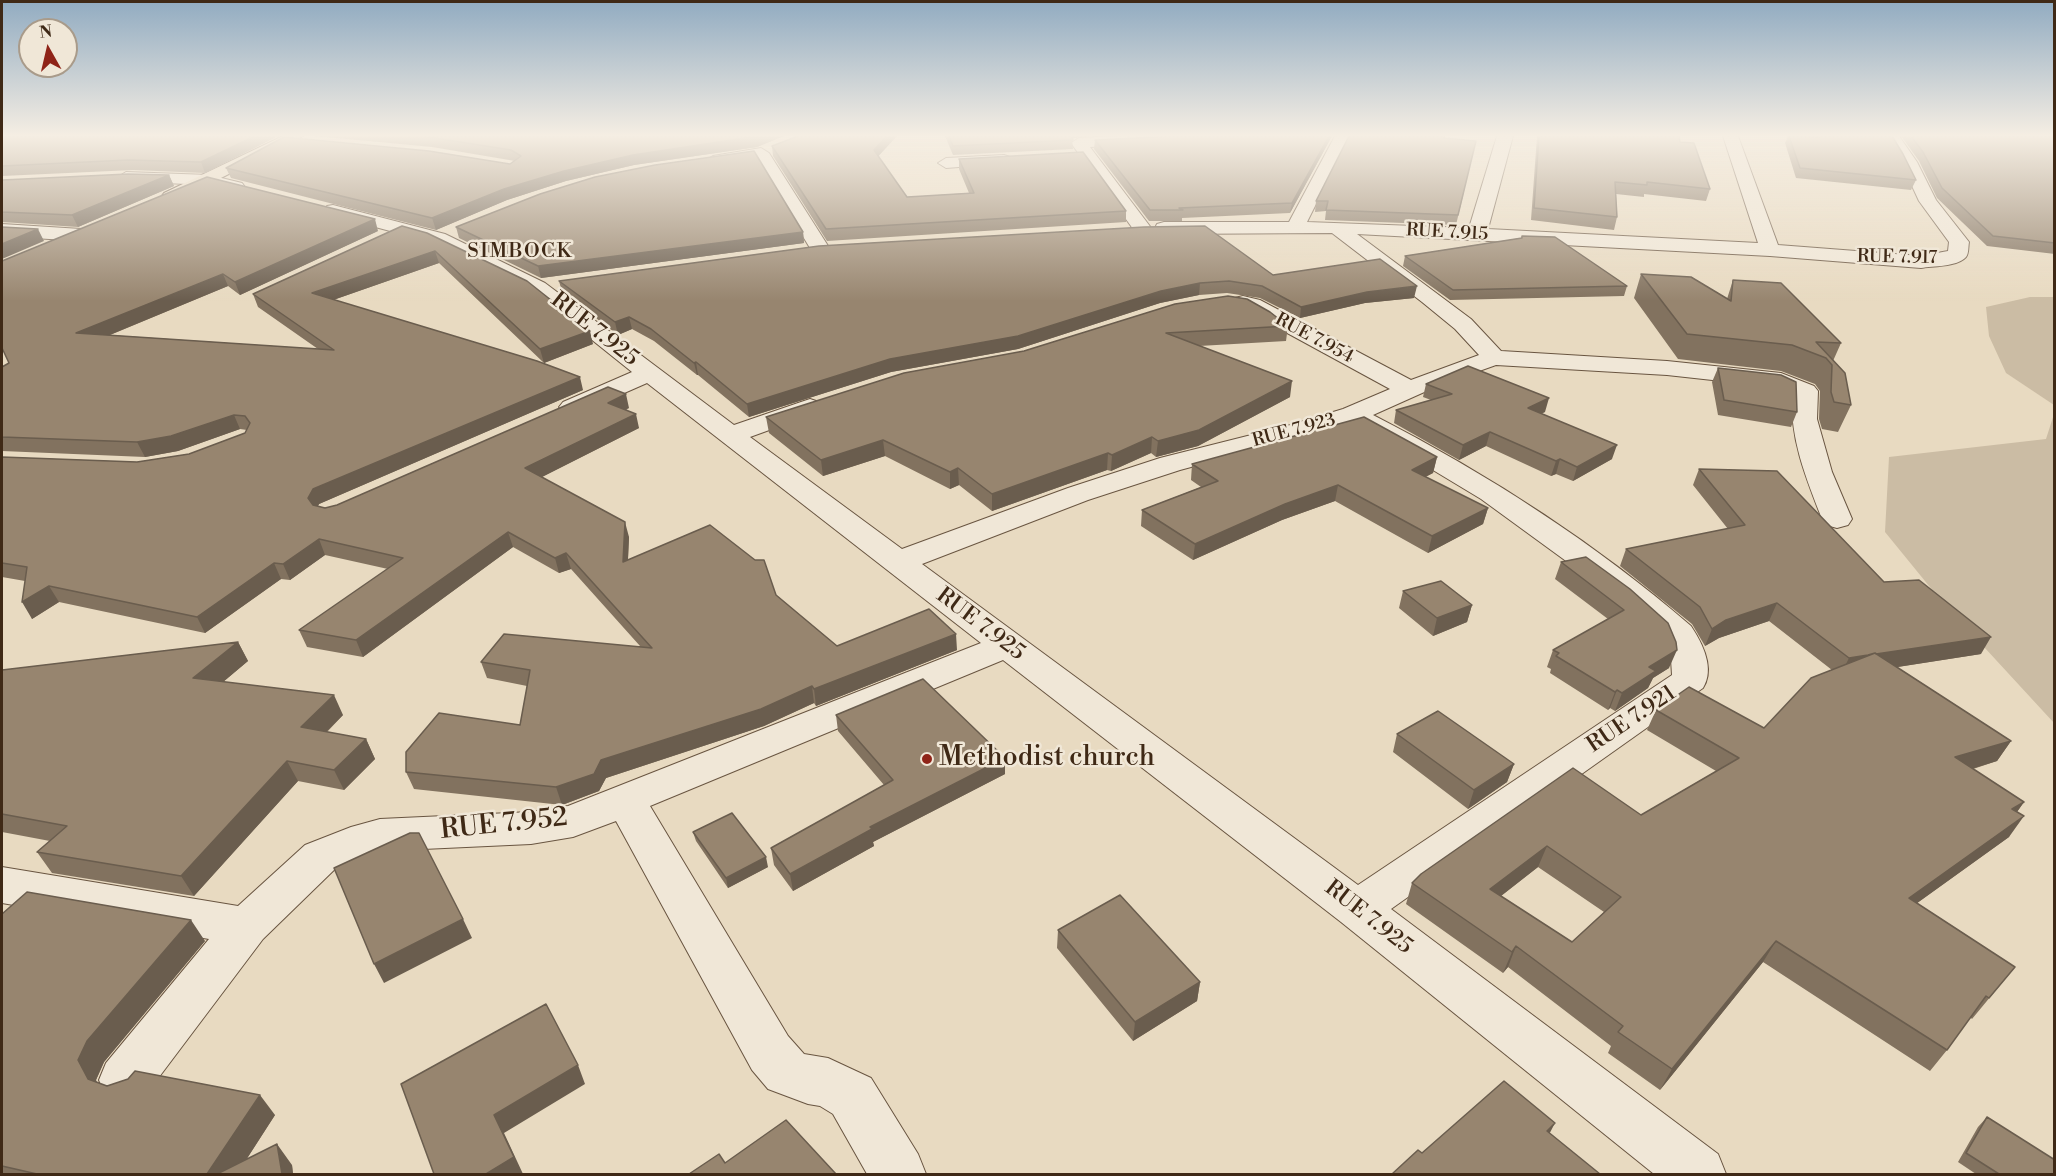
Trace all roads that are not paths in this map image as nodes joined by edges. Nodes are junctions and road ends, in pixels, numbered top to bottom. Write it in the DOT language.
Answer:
graph roads {
  1 [pos="185,191"];
  2 [pos="254,191"];
  3 [pos="789,191"];
  4 [pos="1117,191"];
  5 [pos="1315,191"];
  6 [pos="1489,191"];
  7 [pos="1749,191"];
  8 [pos="1923,191"];
  9 [pos="267,194"];
  10 [pos="301,202"];
  11 [pos="158,203"];
  12 [pos="1295,227"];
  13 [pos="1336,227"];
  14 [pos="1143,229"];
  15 [pos="2,230"];
  16 [pos="1119,230"];
  17 [pos="87,232"];
  18 [pos="1477,234"];
  19 [pos="844,248"];
  20 [pos="820,249"];
  21 [pos="1770,250"];
  22 [pos="39,252"];
  23 [pos="797,252"];
  24 [pos="1224,300"];
  25 [pos="1494,358"];
  26 [pos="650,374"];
  27 [pos="1410,390"];
  28 [pos="834,399"];
  29 [pos="1352,415"];
  30 [pos="551,417"];
  31 [pos="730,435"];
  32 [pos="1837,519"];
  33 [pos="897,562"];
  34 [pos="1008,645"];
  35 [pos="625,799"];
  36 [pos="2,885"];
  37 [pos="1357,909"];
  38 [pos="247,926"];
  39 [pos="125,1080"];
  40 [pos="898,1174"];
  41 [pos="1698,1174"];
  1 -- 11 [label="main road"];
  2 -- 9 [label="street"];
  3 -- 20 [label="street"];
  4 -- 14 [label="street"];
  5 -- 12 [label="street"];
  6 -- 18 [label="street"];
  7 -- 21 [label="street"];
  8 -- 21 [label="street, RUE 7.917"];
  10 -- 26 [label="street, RUE 7.925"];
  12 -- 13 [label="street, RUE 7.915"];
  12 -- 14 [label="street, RUE 7.915"];
  13 -- 18 [label="street, RUE 7.915"];
  13 -- 25 [label="street"];
  14 -- 16 [label="street, RUE 7.915"];
  15 -- 17 [label="street"];
  17 -- 22 [label="main road"];
  18 -- 21 [label="street, RUE 7.915"];
  19 -- 20 [label="street"];
  20 -- 23 [label="street"];
  24 -- 27 [label="street, RUE 7.954"];
  25 -- 27 [label="street, RUE 7.923"];
  25 -- 32 [label="street"];
  26 -- 30 [label="street"];
  26 -- 31 [label="street, RUE 7.925"];
  27 -- 29 [label="street, RUE 7.923"];
  28 -- 31 [label="street"];
  29 -- 33 [label="street, RUE 7.923"];
  29 -- 37 [label="street, RUE 7.921"];
  31 -- 33 [label="street, RUE 7.925"];
  33 -- 34 [label="street, RUE 7.925"];
  34 -- 35 [label="street, RUE 7.952"];
  34 -- 37 [label="street, RUE 7.925"];
  35 -- 38 [label="street, RUE 7.952"];
  35 -- 40 [label="street"];
  36 -- 38 [label="street"];
  37 -- 41 [label="street, RUE 7.925"];
  38 -- 39 [label="street, RUE 7.952"];
}
